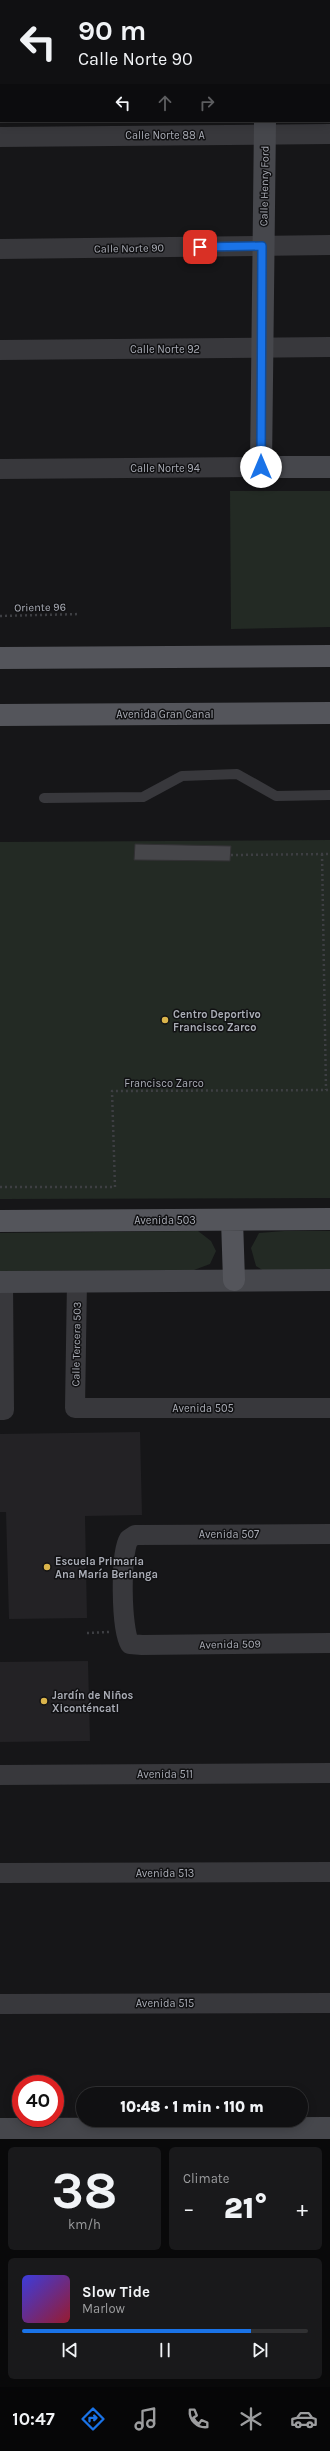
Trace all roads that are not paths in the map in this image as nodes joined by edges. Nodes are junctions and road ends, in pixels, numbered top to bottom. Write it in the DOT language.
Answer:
graph roads {
  1 [pos="265,128"];
  2 [pos="330,134"];
  3 [pos="0,137"];
  4 [pos="330,245"];
  5 [pos="262,246"];
  6 [pos="0,249"];
  7 [pos="330,347"];
  8 [pos="262,348"];
  9 [pos="0,350"];
  10 [pos="261,467"];
  11 [pos="330,467"];
  12 [pos="0,469"];
  13 [pos="330,656"];
  14 [pos="0,658"];
  15 [pos="330,713"];
  16 [pos="0,715"];
  17 [pos="330,795"];
  18 [pos="44,798"];
  19 [pos="330,1218"];
  20 [pos="232,1220"];
  21 [pos="0,1221"];
  22 [pos="234,1280"];
  23 [pos="330,1280"];
  24 [pos="77,1281"];
  25 [pos="1,1282"];
  26 [pos="75,1408"];
  27 [pos="330,1408"];
  28 [pos="2,1410"];
  29 [pos="330,1534"];
  30 [pos="127,1637"];
  31 [pos="330,1643"];
  32 [pos="330,1773"];
  33 [pos="0,1775"];
  34 [pos="330,1872"];
  35 [pos="0,1873"];
  36 [pos="330,2003"];
  37 [pos="0,2004"];
  38 [pos="330,2128"];
  39 [pos="0,2129"];
  40 [pos="149,2134"];
  1 -- 2 [label="street, Calle Norte 88 A"];
  1 -- 3 [label="street, Calle Norte 88 A"];
  1 -- 5 [label="street, Calle Henry Ford"];
  4 -- 5 [label="street, Calle Norte 90"];
  5 -- 6 [label="street, Calle Norte 90"];
  5 -- 8 [label="street, Calle Henry Ford"];
  7 -- 8 [label="street, Calle Norte 92"];
  8 -- 9 [label="street, Calle Norte 92"];
  8 -- 10 [label="street, Calle Henry Ford"];
  10 -- 11 [label="street, Calle Norte 94"];
  10 -- 12 [label="street, Calle Norte 94"];
  13 -- 14 [label="main road"];
  15 -- 16 [label="main road, Avenida Gran Canal"];
  17 -- 18 [label="lane"];
  19 -- 20 [label="main road, Avenida 503"];
  20 -- 21 [label="main road, Avenida 503"];
  20 -- 22 [label="main road"];
  22 -- 23 [label="street"];
  22 -- 24 [label="street"];
  24 -- 25 [label="street"];
  24 -- 26 [label="street, Calle Tercera 503"];
  25 -- 28 [label="street"];
  26 -- 27 [label="street, Avenida 505"];
  29 -- 30 [label="street, Avenida 507"];
  30 -- 31 [label="street, Avenida 509"];
  32 -- 33 [label="street, Avenida 511"];
  34 -- 35 [label="street, Avenida 513"];
  36 -- 37 [label="street, Avenida 515"];
  38 -- 40 [label="street"];
  39 -- 40 [label="street"];
}
